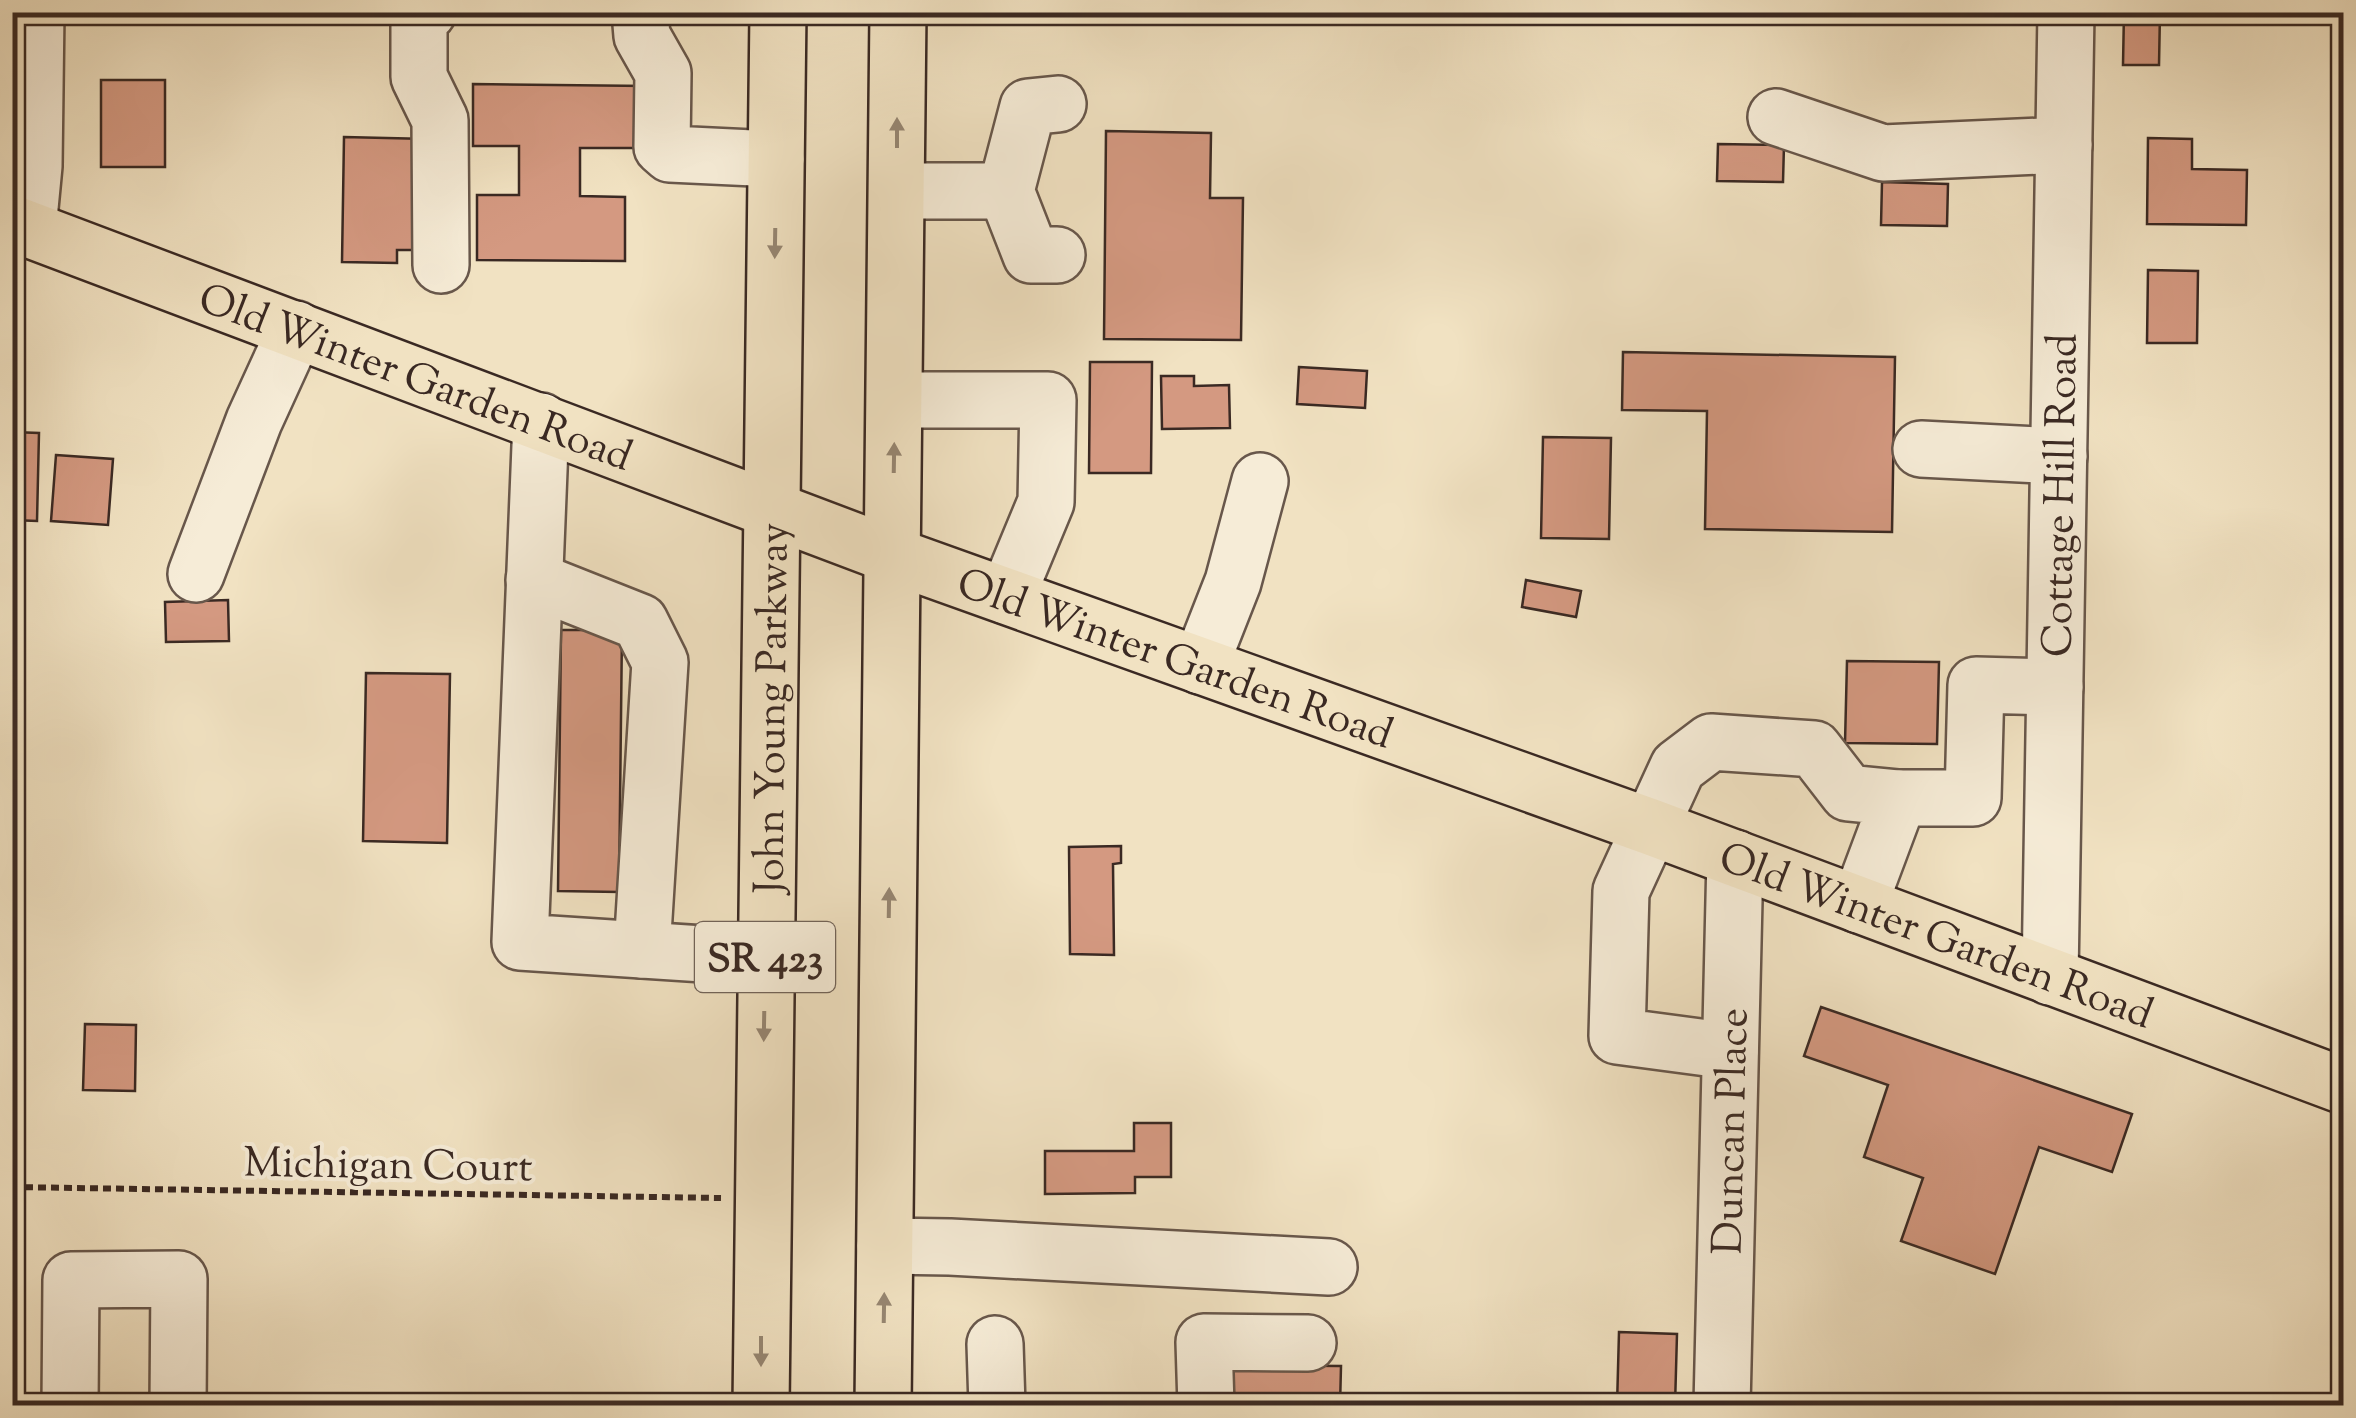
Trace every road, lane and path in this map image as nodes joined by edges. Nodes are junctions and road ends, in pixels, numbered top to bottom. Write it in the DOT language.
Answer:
graph roads {
  1 [pos="36,12"];
  2 [pos="428,12"];
  3 [pos="640,12"];
  4 [pos="778,12"];
  5 [pos="898,12"];
  6 [pos="2066,12"];
  7 [pos="1058,104"];
  8 [pos="1776,117"];
  9 [pos="2064,145"];
  10 [pos="776,159"];
  11 [pos="897,191"];
  12 [pos="1006,191"];
  13 [pos="20,226"];
  14 [pos="1057,255"];
  15 [pos="440,265"];
  16 [pos="296,329"];
  17 [pos="895,400"];
  18 [pos="540,421"];
  19 [pos="1922,449"];
  20 [pos="2059,456"];
  21 [pos="1260,481"];
  22 [pos="771,508"];
  23 [pos="894,556"];
  24 [pos="196,574"];
  25 [pos="534,580"];
  26 [pos="1007,596"];
  27 [pos="1200,666"];
  28 [pos="2055,687"];
  29 [pos="1899,798"];
  30 [pos="1651,826"];
  31 [pos="1735,858"];
  32 [pos="1858,906"];
  33 [pos="642,950"];
  34 [pos="764,958"];
  35 [pos="2050,977"];
  36 [pos="1730,1051"];
  37 [pos="2344,1086"];
  38 [pos="12,1188"];
  39 [pos="762,1198"];
  40 [pos="885,1246"];
  41 [pos="1329,1267"];
  42 [pos="1308,1343"];
  43 [pos="995,1344"];
  44 [pos="70,1406"];
  45 [pos="178,1406"];
  46 [pos="760,1406"];
  47 [pos="883,1406"];
  48 [pos="997,1406"];
  49 [pos="1206,1406"];
  50 [pos="1722,1406"];
  1 -- 13 [label="street"];
  2 -- 15 [label="street"];
  3 -- 10 [label="street"];
  4 -- 10 [label="main road, John Young Parkway / SR 423"];
  11 -- 5 [label="main road, SR 423, one-way"];
  6 -- 9 [label="street, Cottage Hill Road"];
  7 -- 12 [label="street"];
  8 -- 9 [label="street"];
  9 -- 20 [label="street, Cottage Hill Road"];
  10 -- 22 [label="main road, John Young Parkway / SR 423, one-way"];
  11 -- 12 [label="street"];
  11 -- 17 [label="main road, SR 423"];
  12 -- 14 [label="street"];
  13 -- 16 [label="main road, Old Winter Garden Road"];
  16 -- 18 [label="main road, Old Winter Garden Road"];
  16 -- 24 [label="street"];
  23 -- 17 [label="main road, SR 423, one-way"];
  17 -- 26 [label="street"];
  18 -- 22 [label="main road, Old Winter Garden Road"];
  18 -- 25 [label="street"];
  19 -- 20 [label="street"];
  20 -- 28 [label="street, Cottage Hill Road"];
  21 -- 27 [label="street"];
  22 -- 23 [label="main road, Old Winter Garden Road"];
  22 -- 34 [label="main road, John Young Parkway / SR 423"];
  23 -- 26 [label="main road, Old Winter Garden Road"];
  40 -- 23 [label="main road, SR 423, one-way"];
  25 -- 33 [label="street"];
  25 -- 33 [label="street"];
  26 -- 27 [label="main road, Old Winter Garden Road"];
  27 -- 30 [label="main road, Old Winter Garden Road"];
  28 -- 29 [label="street"];
  28 -- 35 [label="street, Cottage Hill Road"];
  29 -- 30 [label="street"];
  29 -- 32 [label="street"];
  30 -- 31 [label="main road, Old Winter Garden Road"];
  30 -- 36 [label="street"];
  31 -- 32 [label="main road, Old Winter Garden Road"];
  31 -- 36 [label="street, Duncan Place"];
  32 -- 35 [label="main road, Old Winter Garden Road"];
  33 -- 34 [label="street"];
  34 -- 39 [label="main road, John Young Parkway / SR 423, one-way"];
  35 -- 37 [label="main road, Old Winter Garden Road"];
  36 -- 50 [label="street, Duncan Place"];
  38 -- 39 [label="path, Michigan Court"];
  39 -- 46 [label="main road, John Young Parkway / SR 423, one-way"];
  40 -- 41 [label="street"];
  47 -- 40 [label="main road, SR 423, one-way"];
  42 -- 49 [label="street"];
  43 -- 48 [label="street"];
  44 -- 45 [label="street"];
}
